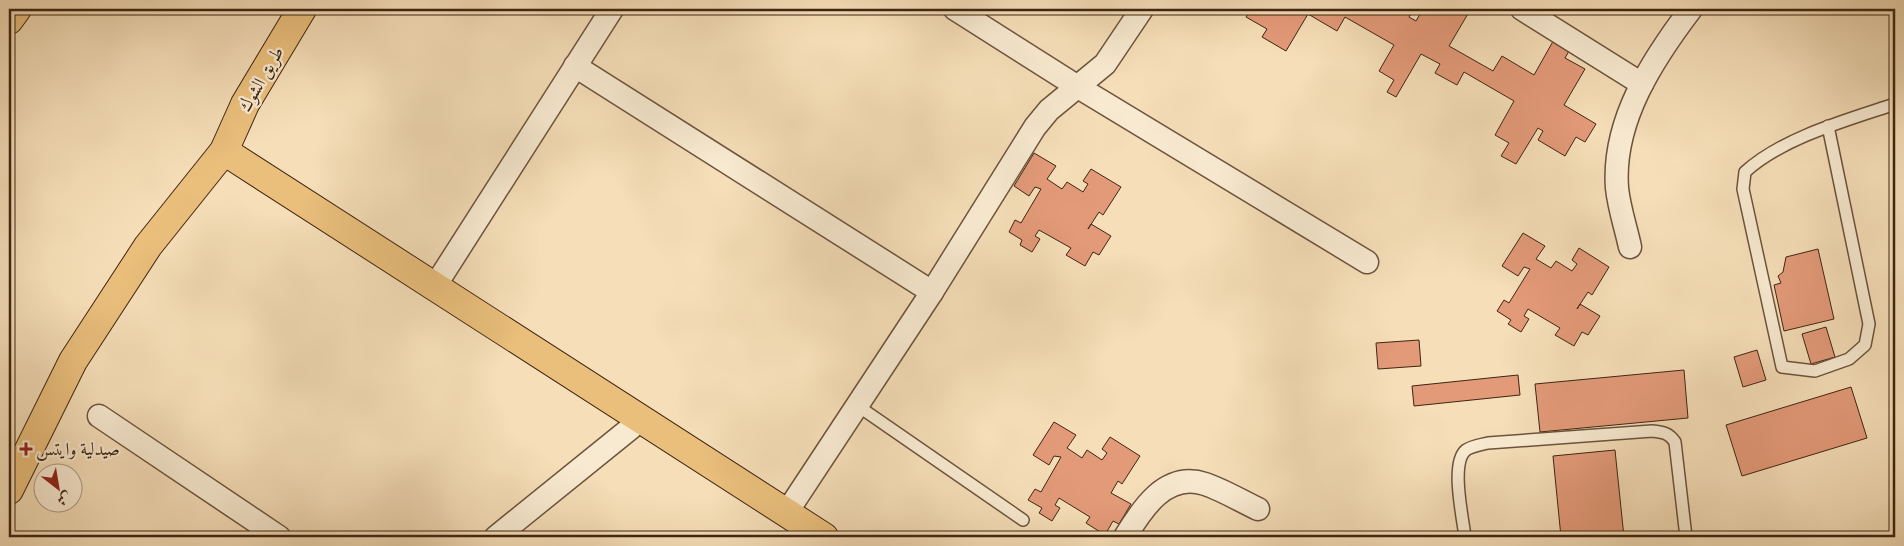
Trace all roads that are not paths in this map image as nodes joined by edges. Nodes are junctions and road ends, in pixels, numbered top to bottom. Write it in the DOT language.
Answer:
graph roads {
  1 [pos="17,9"];
  2 [pos="302,9"];
  3 [pos="612,9"];
  4 [pos="955,9"];
  5 [pos="1142,9"];
  6 [pos="1522,9"];
  7 [pos="1691,9"];
  8 [pos="9,20"];
  9 [pos="575,66"];
  10 [pos="1642,84"];
  11 [pos="1078,87"];
  12 [pos="1895,104"];
  13 [pos="1828,126"];
  14 [pos="224,151"];
  15 [pos="1630,248"];
  16 [pos="1368,262"];
  17 [pos="435,286"];
  18 [pos="932,292"];
  19 [pos="858,406"];
  20 [pos="99,416"];
  21 [pos="642,419"];
  22 [pos="9,490"];
  23 [pos="1258,509"];
  24 [pos="788,512"];
  25 [pos="1023,520"];
  26 [pos="279,537"];
  27 [pos="496,537"];
  28 [pos="824,537"];
  29 [pos="1126,537"];
  30 [pos="1465,537"];
  31 [pos="1686,537"];
  1 -- 8 [label="main road"];
  2 -- 14 [label="main road, طريق الشوك"];
  3 -- 9 [label="street"];
  4 -- 11 [label="street"];
  5 -- 11 [label="street"];
  6 -- 10 [label="street"];
  7 -- 10 [label="street"];
  9 -- 17 [label="street"];
  9 -- 18 [label="street"];
  10 -- 15 [label="street"];
  11 -- 16 [label="street"];
  11 -- 18 [label="street"];
  12 -- 13 [label="lane"];
  13 -- 13 [label="lane"];
  14 -- 17 [label="main road"];
  14 -- 22 [label="main road, طريق الشوك"];
  17 -- 21 [label="main road"];
  18 -- 19 [label="street"];
  19 -- 24 [label="street"];
  19 -- 25 [label="lane"];
  20 -- 26 [label="street"];
  21 -- 24 [label="main road"];
  21 -- 27 [label="street"];
  23 -- 29 [label="street"];
  24 -- 28 [label="main road"];
  30 -- 31 [label="lane"];
}
